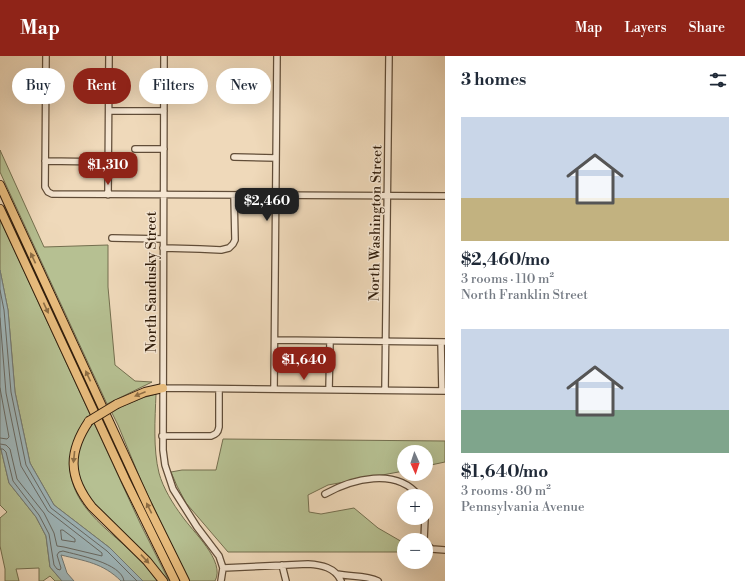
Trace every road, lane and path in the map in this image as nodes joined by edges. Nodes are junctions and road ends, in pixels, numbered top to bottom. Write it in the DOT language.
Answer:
graph roads {
  1 [pos="46,56"];
  2 [pos="109,56"];
  3 [pos="164,56"];
  4 [pos="278,56"];
  5 [pos="389,56"];
  6 [pos="109,111"];
  7 [pos="164,111"];
  8 [pos="135,149"];
  9 [pos="164,149"];
  10 [pos="234,157"];
  11 [pos="276,158"];
  12 [pos="45,161"];
  13 [pos="109,162"];
  14 [pos="0,185"];
  15 [pos="108,195"];
  16 [pos="163,195"];
  17 [pos="234,195"];
  18 [pos="276,196"];
  19 [pos="387,196"];
  20 [pos="445,196"];
  21 [pos="0,209"];
  22 [pos="112,238"];
  23 [pos="163,239"];
  24 [pos="163,248"];
  25 [pos="275,340"];
  26 [pos="330,341"];
  27 [pos="386,341"];
  28 [pos="443,342"];
  29 [pos="163,388"];
  30 [pos="219,389"];
  31 [pos="274,389"];
  32 [pos="329,390"];
  33 [pos="385,390"];
  34 [pos="443,391"];
  35 [pos="162,436"];
  36 [pos="412,489"];
  37 [pos="325,494"];
  38 [pos="433,549"];
  39 [pos="445,550"];
  40 [pos="282,565"];
  41 [pos="223,568"];
  42 [pos="338,574"];
  43 [pos="163,581"];
  44 [pos="176,581"];
  45 [pos="185,581"];
  46 [pos="221,581"];
  47 [pos="286,581"];
  48 [pos="341,581"];
  49 [pos="378,581"];
  1 -- 12 [label="street"];
  2 -- 6 [label="street"];
  3 -- 7 [label="street, North Sandusky Street"];
  4 -- 11 [label="street"];
  5 -- 19 [label="street, North Washington Street"];
  6 -- 7 [label="street"];
  6 -- 13 [label="street"];
  7 -- 9 [label="street, North Sandusky Street"];
  8 -- 9 [label="street"];
  9 -- 16 [label="street, North Sandusky Street"];
  10 -- 11 [label="street"];
  11 -- 18 [label="street"];
  12 -- 13 [label="street"];
  12 -- 15 [label="street"];
  13 -- 15 [label="street"];
  45 -- 14 [label="highway, one-way"];
  15 -- 16 [label="street"];
  16 -- 17 [label="street"];
  16 -- 23 [label="street, North Sandusky Street"];
  17 -- 18 [label="street"];
  17 -- 24 [label="street"];
  18 -- 19 [label="street"];
  18 -- 25 [label="street"];
  19 -- 20 [label="street"];
  19 -- 27 [label="street, North Washington Street"];
  21 -- 44 [label="highway, one-way"];
  22 -- 23 [label="street"];
  23 -- 24 [label="street, North Sandusky Street"];
  24 -- 29 [label="street, North Sandusky Street"];
  25 -- 26 [label="street"];
  25 -- 31 [label="street"];
  26 -- 27 [label="street"];
  26 -- 32 [label="street"];
  27 -- 28 [label="street"];
  27 -- 33 [label="street, North Washington Street"];
  28 -- 34 [label="street"];
  29 -- 30 [label="street"];
  29 -- 35 [label="street, North Sandusky Street"];
  29 -- 43 [label="highway, one-way, bridge"];
  30 -- 31 [label="street"];
  30 -- 35 [label="street"];
  31 -- 32 [label="street"];
  32 -- 33 [label="street"];
  33 -- 34 [label="street"];
  35 -- 41 [label="street, North Sandusky Street"];
  36 -- 37 [label="street"];
  38 -- 39 [label="street"];
  40 -- 41 [label="street"];
  40 -- 42 [label="street"];
  40 -- 47 [label="street"];
  41 -- 46 [label="street"];
  42 -- 48 [label="street"];
  42 -- 49 [label="street"];
}
